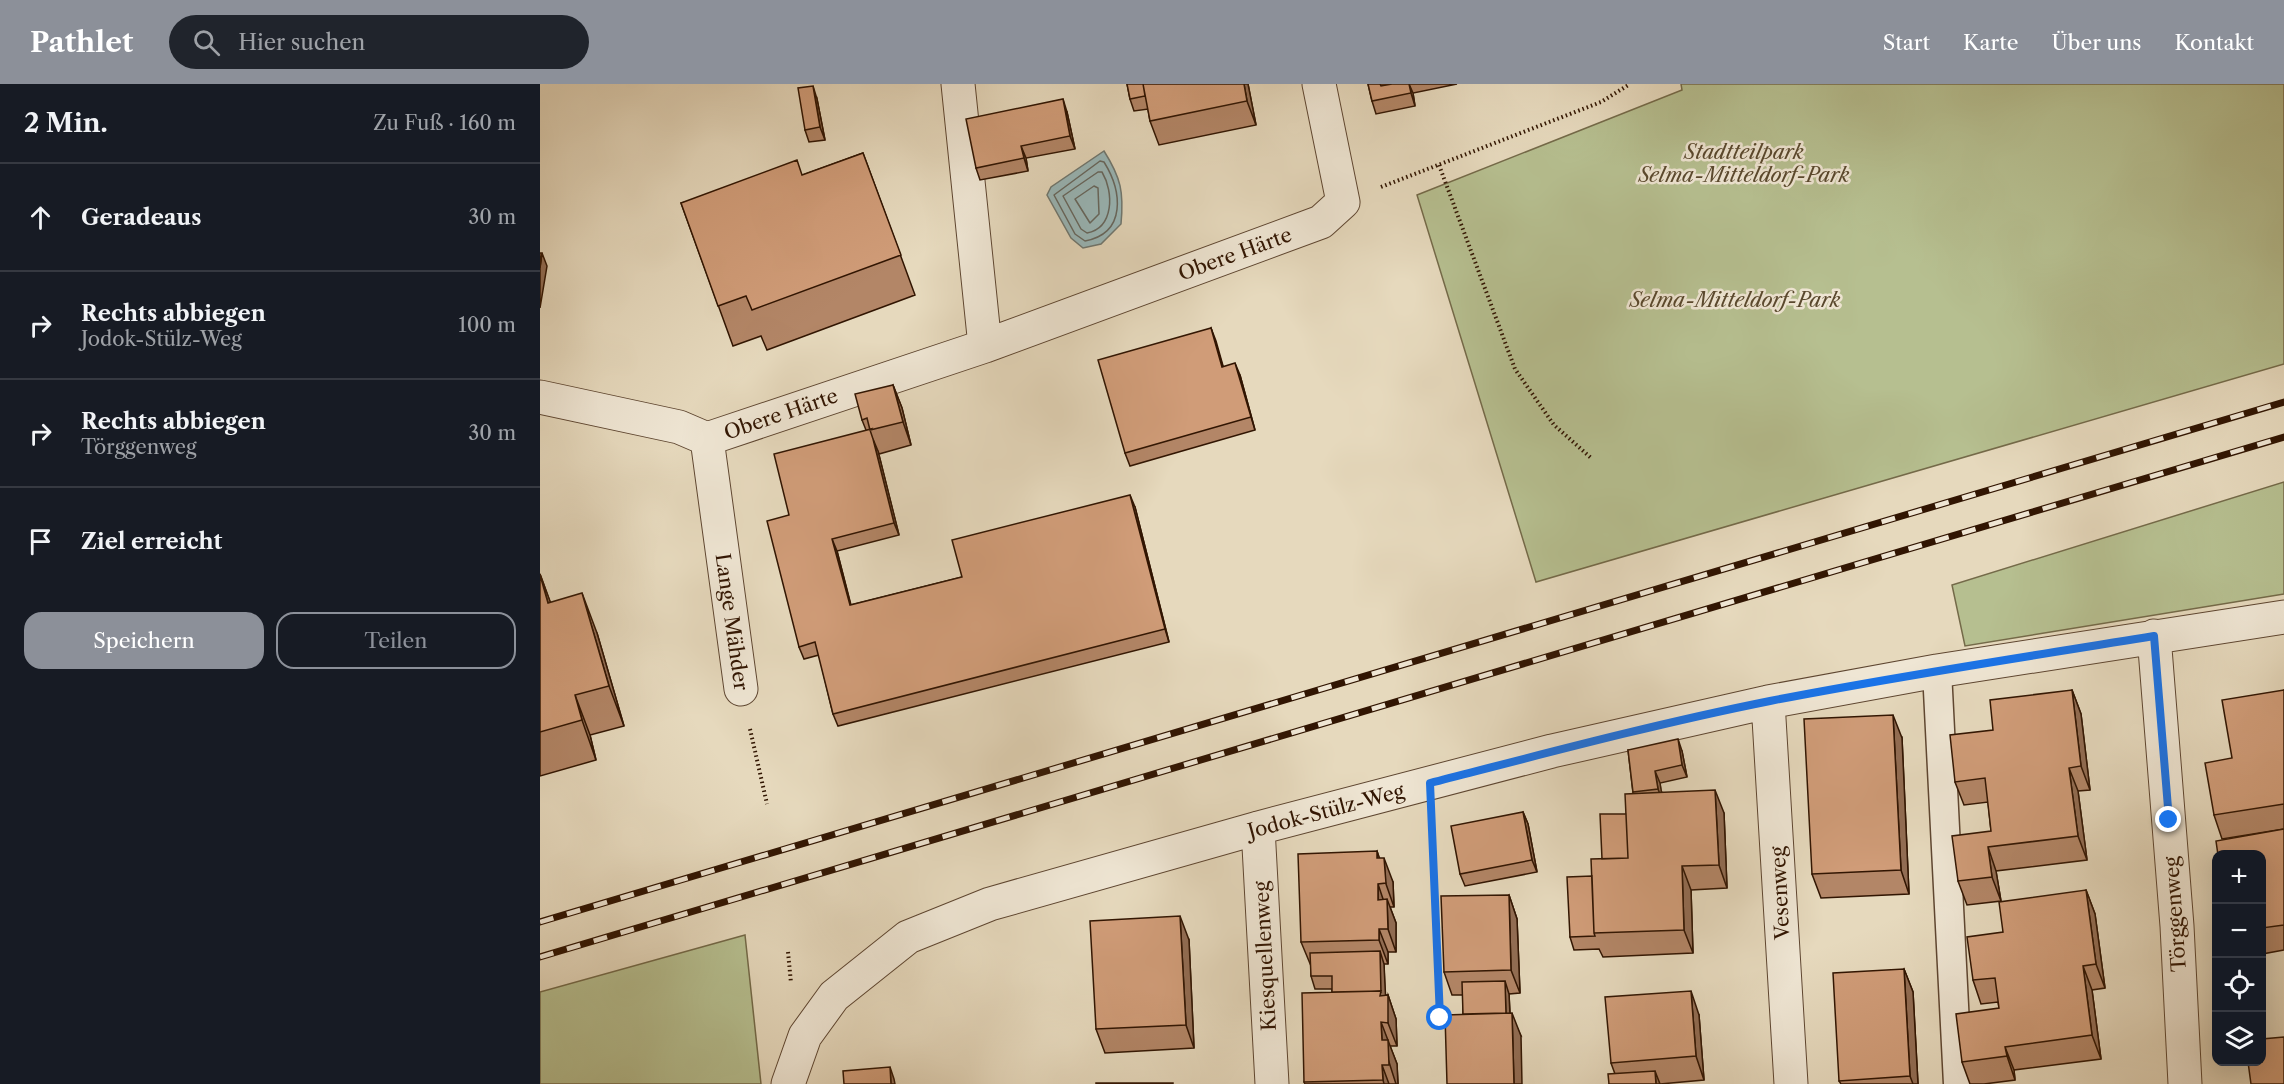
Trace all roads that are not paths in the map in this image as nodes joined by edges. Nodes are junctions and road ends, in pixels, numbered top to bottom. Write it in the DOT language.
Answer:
graph roads {
  1 [pos="958,84"];
  2 [pos="1319,84"];
  3 [pos="985,346"];
  4 [pos="540,397"];
  5 [pos="707,439"];
  6 [pos="2284,616"];
  7 [pos="2154,636"];
  8 [pos="1937,671"];
  9 [pos="741,689"];
  10 [pos="1768,702"];
  11 [pos="1258,828"];
  12 [pos="789,1084"];
  13 [pos="1272,1084"];
  14 [pos="1791,1084"];
  15 [pos="1958,1084"];
  16 [pos="2185,1084"];
  1 -- 3 [label="street"];
  2 -- 3 [label="street, Obere Härte"];
  3 -- 5 [label="street, Obere Härte"];
  4 -- 5 [label="street, Obere Härte"];
  5 -- 9 [label="street, Lange Mähder"];
  6 -- 7 [label="street, Jodok-Stülz-Weg"];
  7 -- 8 [label="street, Jodok-Stülz-Weg"];
  7 -- 16 [label="street, Törggenweg"];
  8 -- 10 [label="street, Jodok-Stülz-Weg"];
  8 -- 15 [label="lane"];
  10 -- 11 [label="street, Jodok-Stülz-Weg"];
  10 -- 14 [label="street, Vesenweg"];
  11 -- 12 [label="street, Jodok-Stülz-Weg"];
  11 -- 13 [label="street, Kiesquellenweg"];
}
